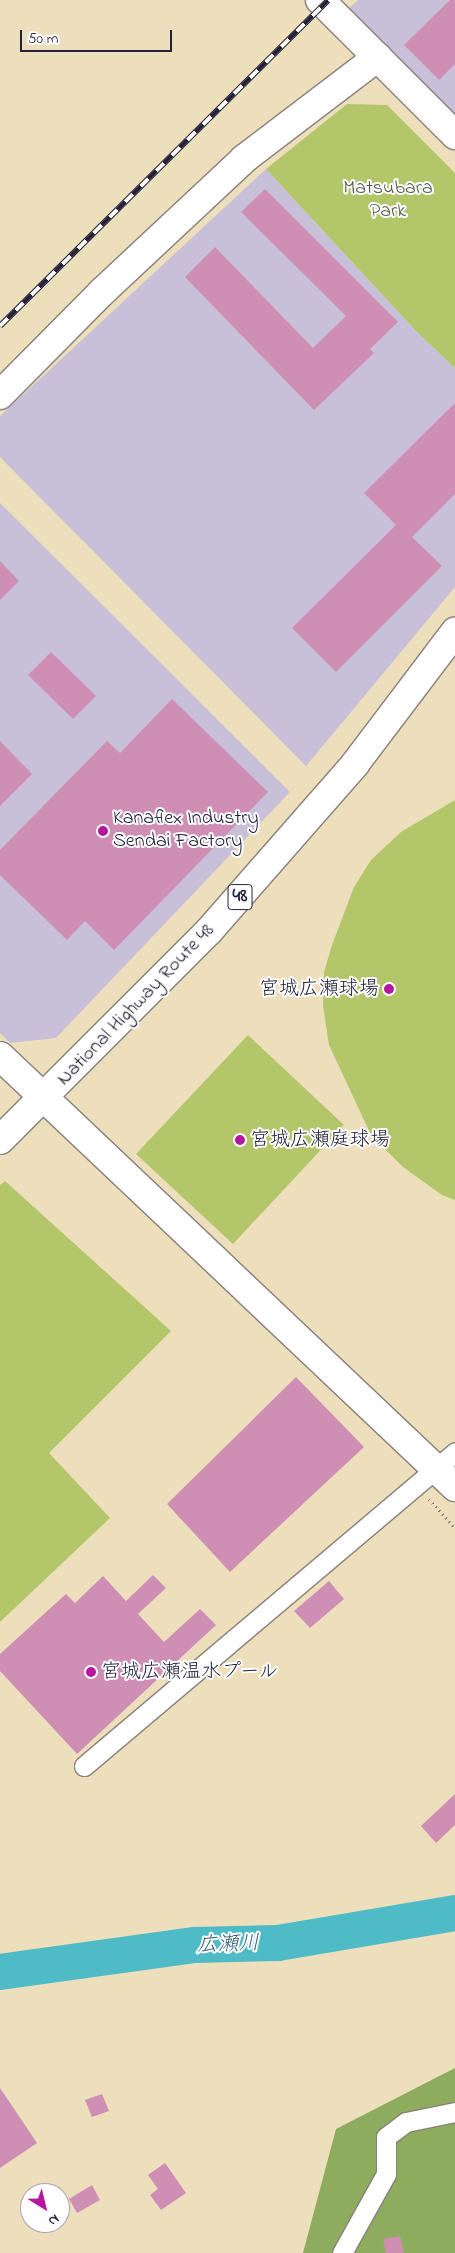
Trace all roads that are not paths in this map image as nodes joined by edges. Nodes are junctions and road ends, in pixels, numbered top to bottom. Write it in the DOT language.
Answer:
graph roads {
  1 [pos="320,0"];
  2 [pos="378,57"];
  3 [pos="455,135"];
  4 [pos="0,395"];
  5 [pos="455,632"];
  6 [pos="0,1056"];
  7 [pos="44,1100"];
  8 [pos="0,1140"];
  9 [pos="435,1467"];
  10 [pos="455,1487"];
  11 [pos="84,1766"];
  12 [pos="455,2112"];
  13 [pos="342,2253"];
  1 -- 2 [label="main road"];
  2 -- 3 [label="main road"];
  2 -- 4 [label="main road"];
  5 -- 7 [label="main road, National Highway Route 48 / 48"];
  6 -- 7 [label="main road"];
  7 -- 8 [label="main road, National Highway Route 48 / 48"];
  7 -- 9 [label="main road"];
  9 -- 10 [label="main road"];
  9 -- 11 [label="street"];
  12 -- 13 [label="street"];
}
